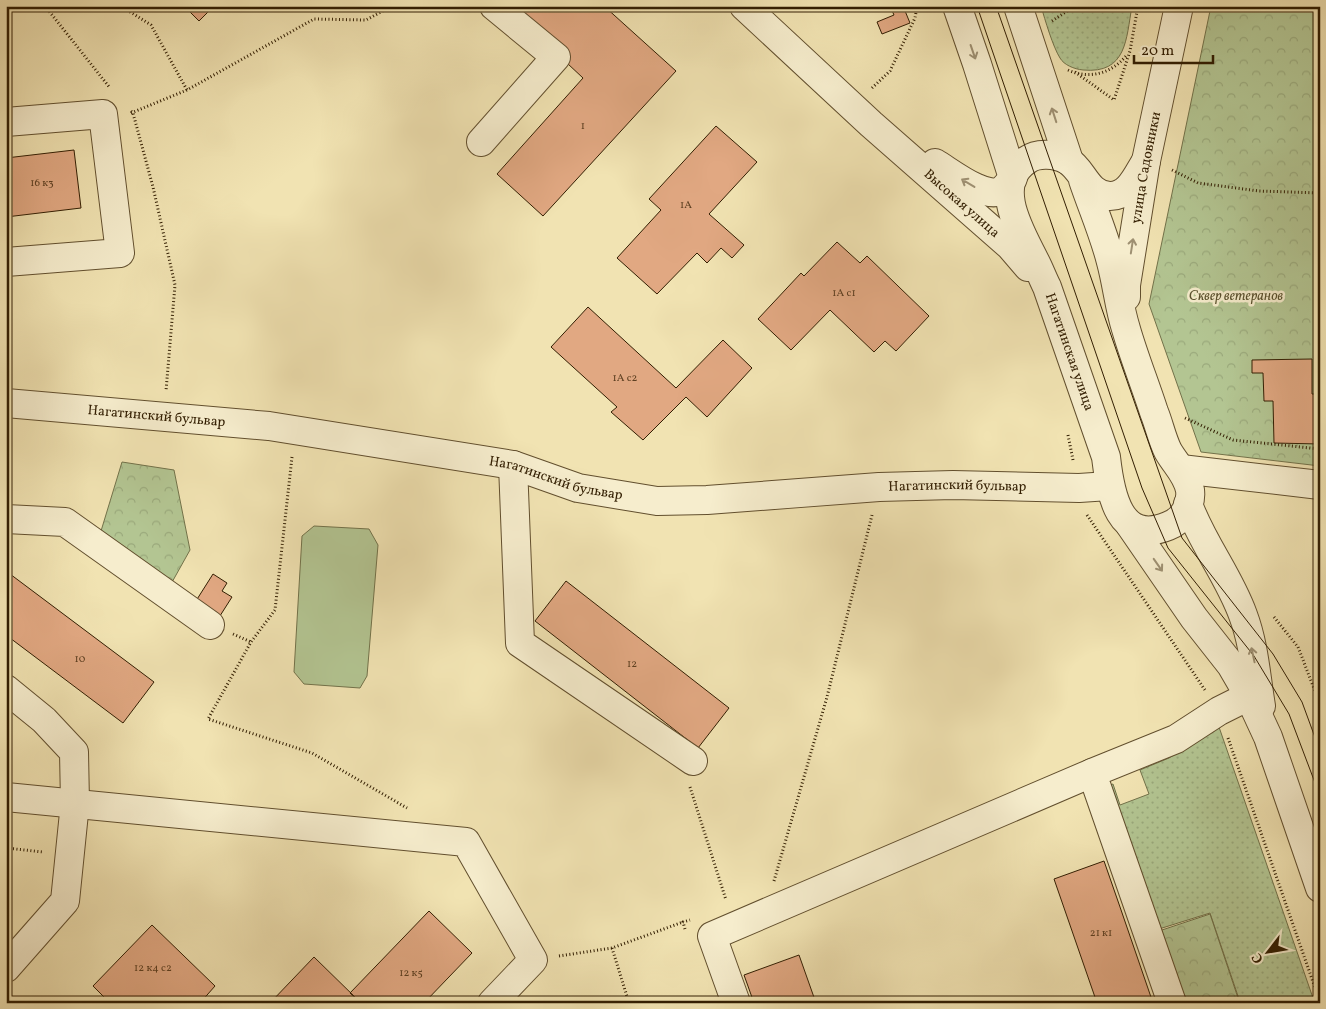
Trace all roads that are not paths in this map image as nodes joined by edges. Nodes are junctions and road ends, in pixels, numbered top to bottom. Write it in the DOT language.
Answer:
graph roads {
  1 [pos="494,6"];
  2 [pos="744,6"];
  3 [pos="957,6"];
  4 [pos="1018,6"];
  5 [pos="1179,6"];
  6 [pos="6,122"];
  7 [pos="872,124"];
  8 [pos="481,142"];
  9 [pos="1156,164"];
  10 [pos="1076,170"];
  11 [pos="1012,179"];
  12 [pos="6,262"];
  13 [pos="1047,287"];
  14 [pos="1126,329"];
  15 [pos="6,403"];
  16 [pos="514,465"];
  17 [pos="1181,469"];
  18 [pos="1320,485"];
  19 [pos="1109,486"];
  20 [pos="1188,504"];
  21 [pos="6,519"];
  22 [pos="1130,525"];
  23 [pos="210,625"];
  24 [pos="6,689"];
  25 [pos="1249,696"];
  26 [pos="1268,737"];
  27 [pos="685,756"];
  28 [pos="1092,773"];
  29 [pos="6,797"];
  30 [pos="75,803"];
  31 [pos="1320,888"];
  32 [pos="6,968"];
  33 [pos="492,1003"];
  34 [pos="736,1003"];
  35 [pos="1172,1003"];
  1 -- 8 [label="street"];
  2 -- 7 [label="street, Высокая улица"];
  3 -- 11 [label="street, Нагатинская улица, one-way"];
  10 -- 4 [label="street, Нагатинская улица, one-way"];
  5 -- 9 [label="street, улица Садовники"];
  6 -- 12 [label="street"];
  11 -- 7 [label="street, Высокая улица, one-way"];
  7 -- 13 [label="street, Высокая улица"];
  9 -- 10 [label="street"];
  14 -- 9 [label="street, улица Садовники, one-way"];
  10 -- 11 [label="street"];
  10 -- 14 [label="street, Нагатинская улица"];
  11 -- 13 [label="street, Нагатинская улица"];
  13 -- 19 [label="street, Нагатинская улица"];
  14 -- 17 [label="street, Нагатинская улица"];
  15 -- 16 [label="street, Нагатинский бульвар"];
  16 -- 19 [label="street, Нагатинский бульвар"];
  16 -- 27 [label="street"];
  17 -- 18 [label="street"];
  17 -- 20 [label="street, Нагатинская улица"];
  19 -- 22 [label="street, Нагатинская улица"];
  20 -- 22 [label="street"];
  26 -- 20 [label="street, Нагатинская улица, one-way"];
  21 -- 23 [label="street"];
  22 -- 25 [label="street, Нагатинская улица, one-way"];
  24 -- 30 [label="street"];
  25 -- 26 [label="street, Нагатинская улица"];
  25 -- 28 [label="street"];
  26 -- 31 [label="street, Нагатинская улица"];
  28 -- 34 [label="street"];
  28 -- 35 [label="street"];
  29 -- 30 [label="street"];
  30 -- 32 [label="street"];
  30 -- 33 [label="street"];
}
